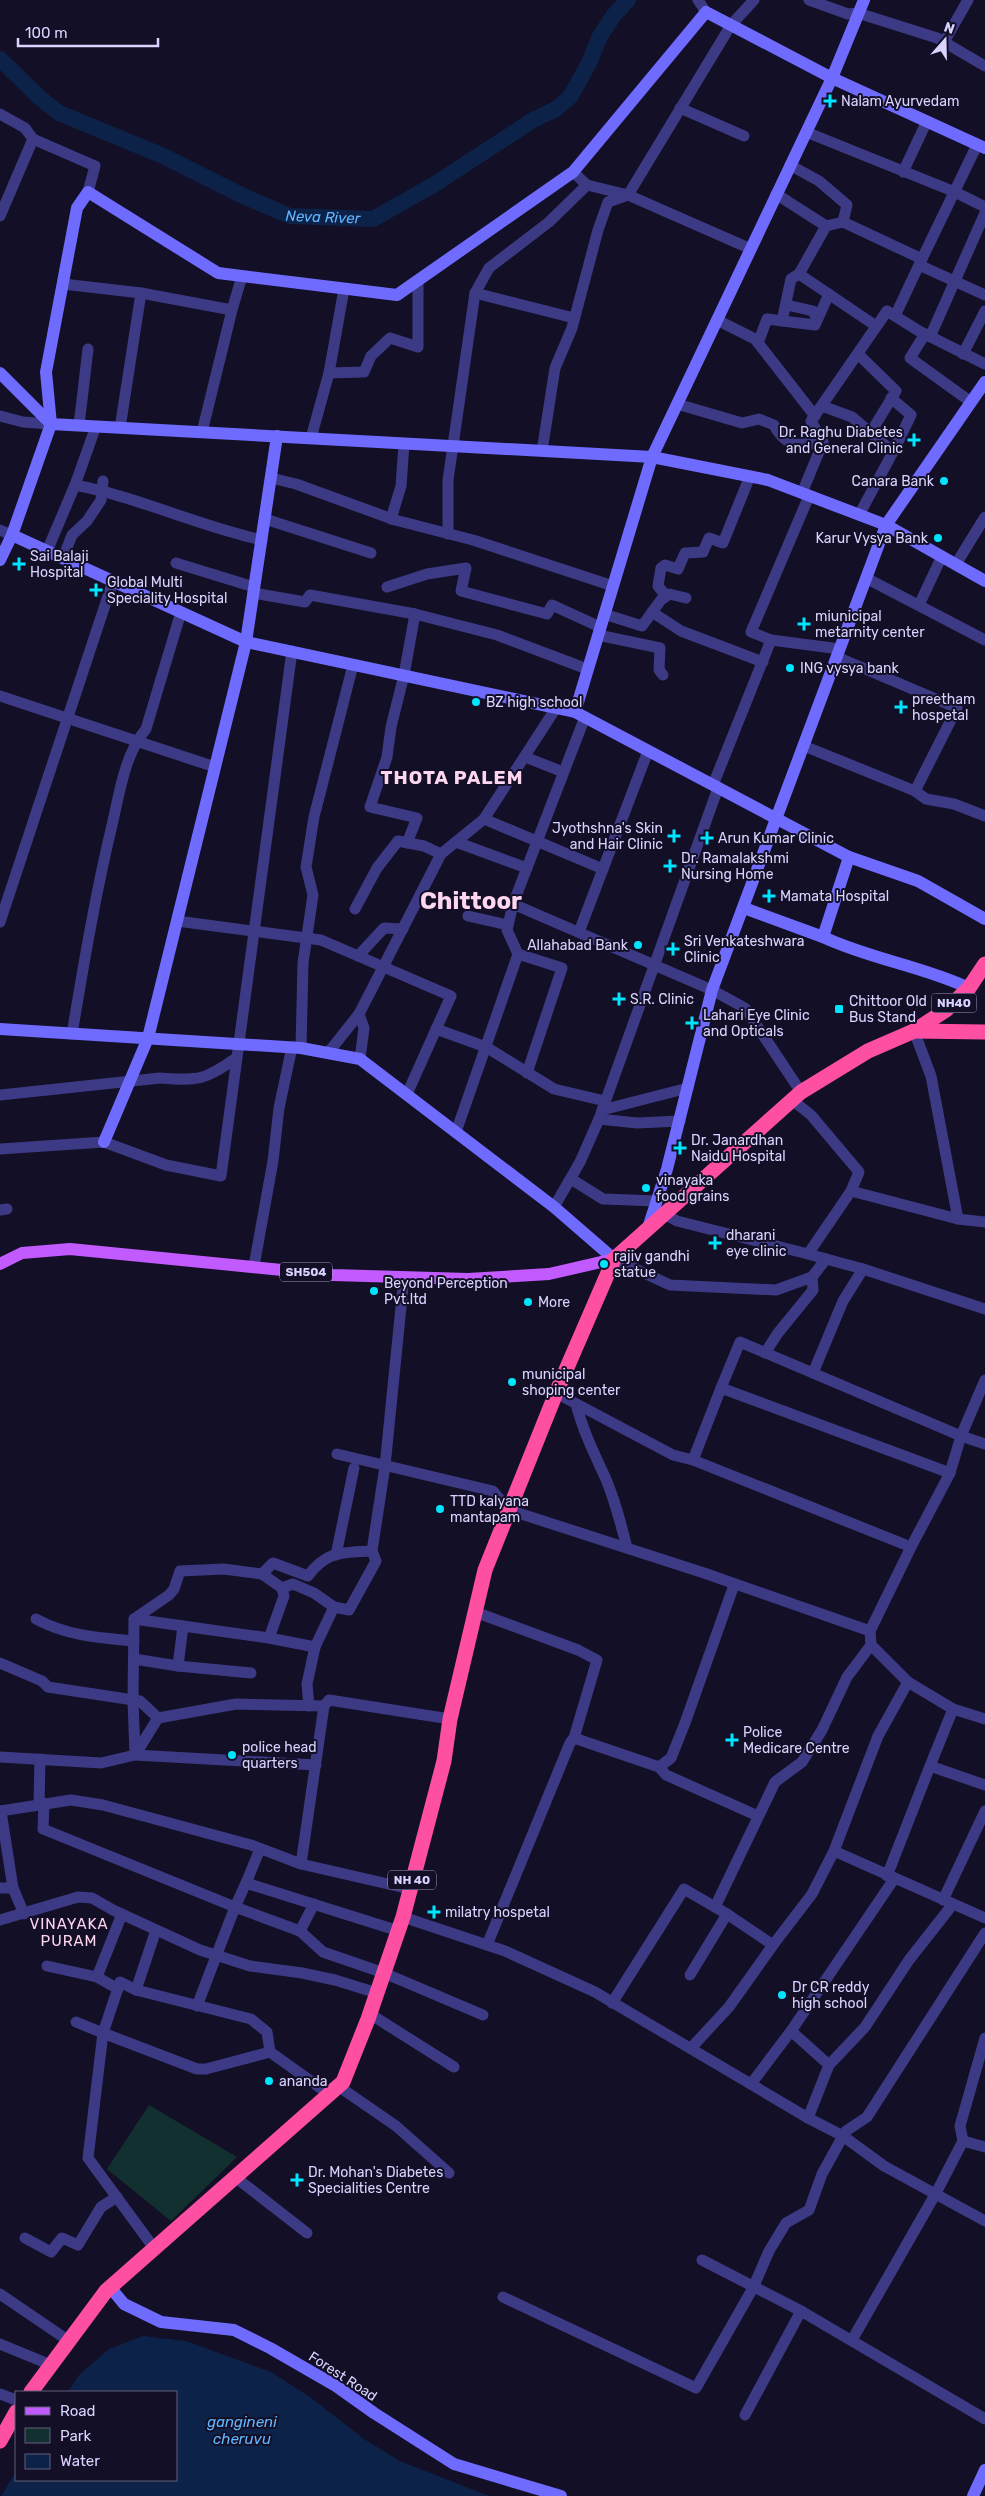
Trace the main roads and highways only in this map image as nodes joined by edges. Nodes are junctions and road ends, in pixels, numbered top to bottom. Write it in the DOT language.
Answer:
graph roads {
  1 [pos="985,964"];
  2 [pos="914,1031"];
  3 [pos="985,1032"];
  4 [pos="614,1259"];
  5 [pos="0,1264"];
  6 [pos="32,2391"];
  7 [pos="15,2414"];
  8 [pos="0,2442"];
  1 -- 2 [label="highway, NH40"];
  2 -- 3 [label="highway, NH40"];
  2 -- 4 [label="highway, NH40"];
  4 -- 5 [label="main road, SH504"];
  4 -- 6 [label="highway, NH 40"];
  7 -- 8 [label="highway"];
}
